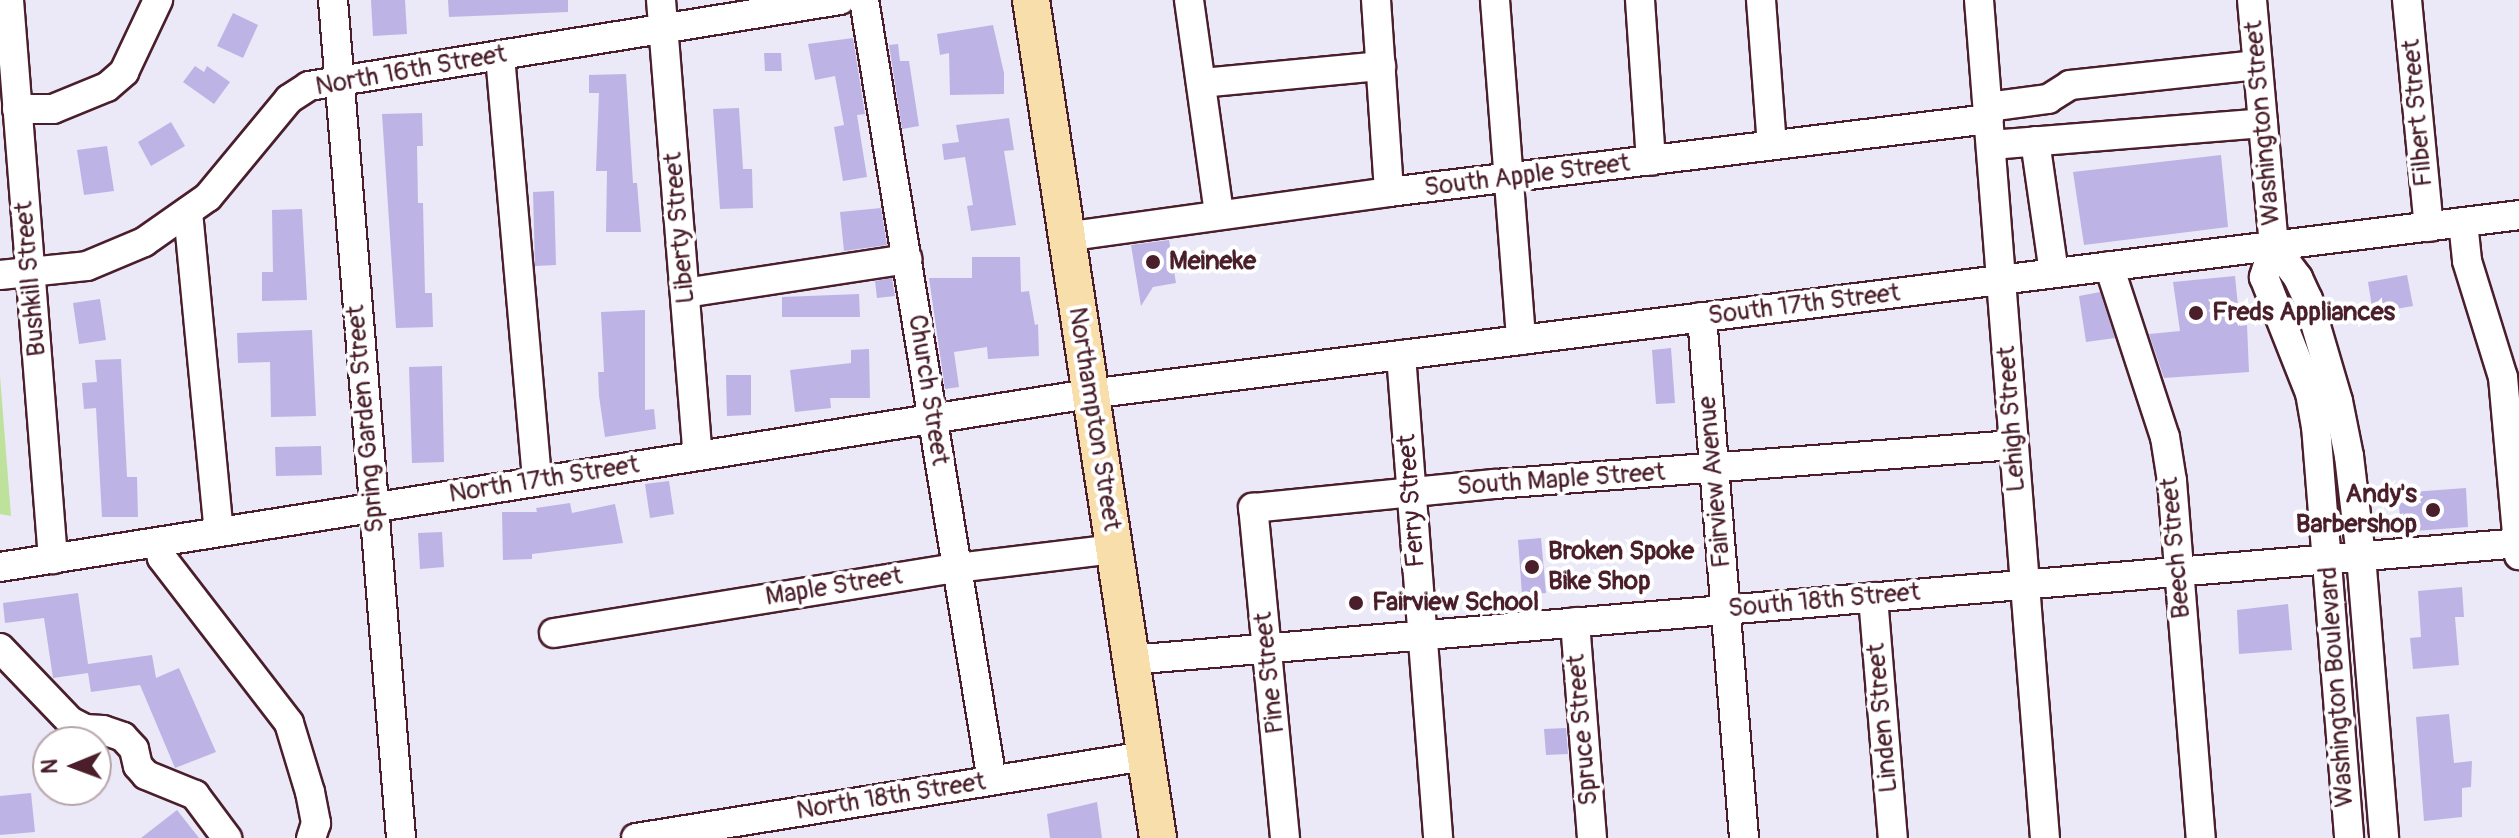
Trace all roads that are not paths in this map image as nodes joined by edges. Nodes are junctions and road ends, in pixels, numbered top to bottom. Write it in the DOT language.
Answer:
graph roads {
  1 [pos="9,0"];
  2 [pos="158,0"];
  3 [pos="333,0"];
  4 [pos="661,0"];
  5 [pos="840,0"];
  6 [pos="864,0"];
  7 [pos="1031,0"];
  8 [pos="1189,0"];
  9 [pos="1376,0"];
  10 [pos="1495,0"];
  11 [pos="1640,0"];
  12 [pos="1761,0"];
  13 [pos="1979,0"];
  14 [pos="2252,0"];
  15 [pos="2407,0"];
  16 [pos="664,29"];
  17 [pos="500,56"];
  18 [pos="2257,65"];
  19 [pos="1381,66"];
  20 [pos="340,82"];
  21 [pos="1201,83"];
  22 [pos="17,109"];
  23 [pos="2263,123"];
  24 [pos="1989,124"];
  25 [pos="2035,141"];
  26 [pos="1772,145"];
  27 [pos="1651,161"];
  28 [pos="1509,179"];
  29 [pos="1389,192"];
  30 [pos="188,212"];
  31 [pos="1219,214"];
  32 [pos="2519,215"];
  33 [pos="2463,222"];
  34 [pos="2429,227"];
  35 [pos="1065,237"];
  36 [pos="2274,246"];
  37 [pos="907,259"];
  38 [pos="2109,266"];
  39 [pos="2054,273"];
  40 [pos="30,274"];
  41 [pos="0,275"];
  42 [pos="2002,280"];
  43 [pos="685,293"];
  44 [pos="1702,317"];
  45 [pos="1521,340"];
  46 [pos="1401,355"];
  47 [pos="1089,394"];
  48 [pos="933,419"];
  49 [pos="2014,445"];
  50 [pos="698,456"];
  51 [pos="1714,468"];
  52 [pos="537,481"];
  53 [pos="1412,492"];
  54 [pos="373,507"];
  55 [pos="1253,508"];
  56 [pos="219,532"];
  57 [pos="158,542"];
  58 [pos="2518,543"];
  59 [pos="1114,549"];
  60 [pos="2519,555"];
  61 [pos="2361,556"];
  62 [pos="53,559"];
  63 [pos="2327,559"];
  64 [pos="0,567"];
  65 [pos="957,568"];
  66 [pos="2180,571"];
  67 [pos="2024,584"];
  68 [pos="1873,597"];
  69 [pos="1726,610"];
  70 [pos="1575,622"];
  71 [pos="554,633"];
  72 [pos="1423,635"];
  73 [pos="0,648"];
  74 [pos="1266,648"];
  75 [pos="1130,660"];
  76 [pos="1145,756"];
  77 [pos="992,781"];
  78 [pos="692,834"];
  79 [pos="227,838"];
  80 [pos="311,838"];
  81 [pos="401,838"];
  82 [pos="636,838"];
  83 [pos="1158,838"];
  84 [pos="1285,838"];
  85 [pos="1438,838"];
  86 [pos="1592,838"];
  87 [pos="1744,838"];
  88 [pos="1893,838"];
  89 [pos="2045,838"];
  90 [pos="2201,838"];
  91 [pos="2349,838"];
  92 [pos="2384,838"];
  1 -- 22 [label="street, Bushkill Street"];
  2 -- 22 [label="street"];
  3 -- 20 [label="street, Spring Garden Street"];
  4 -- 16 [label="street, Liberty Street"];
  5 -- 16 [label="street, North 16th Street"];
  6 -- 37 [label="street, Church Street"];
  7 -- 35 [label="main road, Northampton Street"];
  8 -- 21 [label="street"];
  9 -- 19 [label="street"];
  10 -- 28 [label="street"];
  11 -- 27 [label="street"];
  12 -- 26 [label="street"];
  13 -- 24 [label="street, Lehigh Street"];
  14 -- 18 [label="street, Washington Street"];
  15 -- 34 [label="street, Filbert Street"];
  16 -- 17 [label="street, North 16th Street"];
  16 -- 43 [label="street, Liberty Street"];
  17 -- 20 [label="street, North 16th Street"];
  17 -- 52 [label="street"];
  18 -- 23 [label="street, Washington Street"];
  18 -- 24 [label="street"];
  19 -- 21 [label="street"];
  19 -- 29 [label="street"];
  20 -- 30 [label="street, North 16th Street"];
  20 -- 54 [label="street, Spring Garden Street"];
  21 -- 31 [label="street"];
  22 -- 40 [label="street, Bushkill Street"];
  23 -- 25 [label="street"];
  23 -- 36 [label="street, Washington Street"];
  24 -- 25 [label="street"];
  24 -- 26 [label="street, South Apple Street"];
  24 -- 42 [label="street, Lehigh Street"];
  25 -- 39 [label="street"];
  26 -- 27 [label="street, South Apple Street"];
  27 -- 28 [label="street, South Apple Street"];
  28 -- 29 [label="street, South Apple Street"];
  28 -- 45 [label="street"];
  29 -- 31 [label="street, South Apple Street"];
  30 -- 40 [label="street, North 16th Street"];
  30 -- 56 [label="street"];
  31 -- 35 [label="street, South Apple Street"];
  32 -- 33 [label="street, South 17th Street"];
  33 -- 34 [label="street, South 17th Street"];
  33 -- 58 [label="street"];
  34 -- 36 [label="street, South 17th Street"];
  35 -- 47 [label="main road, Northampton Street"];
  36 -- 38 [label="street, South 17th Street"];
  36 -- 61 [label="street, Washington Boulevard"];
  36 -- 63 [label="street, Washington Boulevard"];
  37 -- 43 [label="street"];
  37 -- 48 [label="street, Church Street"];
  38 -- 39 [label="street, South 17th Street"];
  38 -- 66 [label="street, Beech Street"];
  39 -- 42 [label="street, South 17th Street"];
  40 -- 41 [label="street, North 16th Street"];
  40 -- 62 [label="street, Bushkill Street"];
  42 -- 44 [label="street, South 17th Street"];
  42 -- 49 [label="street, Lehigh Street"];
  43 -- 50 [label="street, Liberty Street"];
  44 -- 45 [label="street, South 17th Street"];
  44 -- 51 [label="street, Fairview Avenue"];
  45 -- 46 [label="street, South 17th Street"];
  46 -- 47 [label="street, South 17th Street"];
  46 -- 53 [label="street, Ferry Street"];
  47 -- 48 [label="street, North 17th Street"];
  47 -- 59 [label="main road, Northampton Street"];
  48 -- 50 [label="street, North 17th Street"];
  48 -- 65 [label="street, Church Street"];
  49 -- 51 [label="street, South Maple Street"];
  49 -- 67 [label="street, Lehigh Street"];
  50 -- 52 [label="street, North 17th Street"];
  51 -- 53 [label="street, South Maple Street"];
  51 -- 69 [label="street, Fairview Avenue"];
  52 -- 54 [label="street, North 17th Street"];
  53 -- 55 [label="street, South Maple Street"];
  53 -- 72 [label="street, Ferry Street"];
  54 -- 56 [label="street, North 17th Street"];
  54 -- 81 [label="street, Spring Garden Street"];
  55 -- 74 [label="street, Pine Street"];
  56 -- 57 [label="street, North 17th Street"];
  57 -- 62 [label="street, North 17th Street"];
  57 -- 80 [label="street"];
  58 -- 60 [label="street"];
  58 -- 61 [label="street, South 18th Street"];
  59 -- 65 [label="street, Maple Street"];
  59 -- 75 [label="main road, Northampton Street"];
  61 -- 63 [label="street, South 18th Street"];
  61 -- 92 [label="street, Washington Boulevard"];
  62 -- 64 [label="street, North 17th Street"];
  63 -- 66 [label="street, South 18th Street"];
  63 -- 91 [label="street, Washington Boulevard"];
  65 -- 71 [label="street, Maple Street"];
  65 -- 77 [label="street, Church Street"];
  66 -- 67 [label="street, South 18th Street"];
  66 -- 90 [label="street, Beech Street"];
  67 -- 68 [label="street, South 18th Street"];
  67 -- 89 [label="street, Lehigh Street"];
  68 -- 69 [label="street, South 18th Street"];
  68 -- 88 [label="street, Linden Street"];
  69 -- 70 [label="street, South 18th Street"];
  69 -- 87 [label="street, Fairview Avenue"];
  70 -- 72 [label="street, South 18th Street"];
  70 -- 86 [label="street, Spruce Street"];
  72 -- 74 [label="street, South 18th Street"];
  72 -- 85 [label="street, Ferry Street"];
  73 -- 79 [label="street"];
  74 -- 75 [label="street, South 18th Street"];
  74 -- 84 [label="street, Pine Street"];
  75 -- 76 [label="main road, Northampton Street"];
  76 -- 77 [label="street, North 18th Street"];
  76 -- 83 [label="main road, Northampton Street"];
  77 -- 78 [label="street, North 18th Street"];
  78 -- 82 [label="street, North 18th Street"];
}
